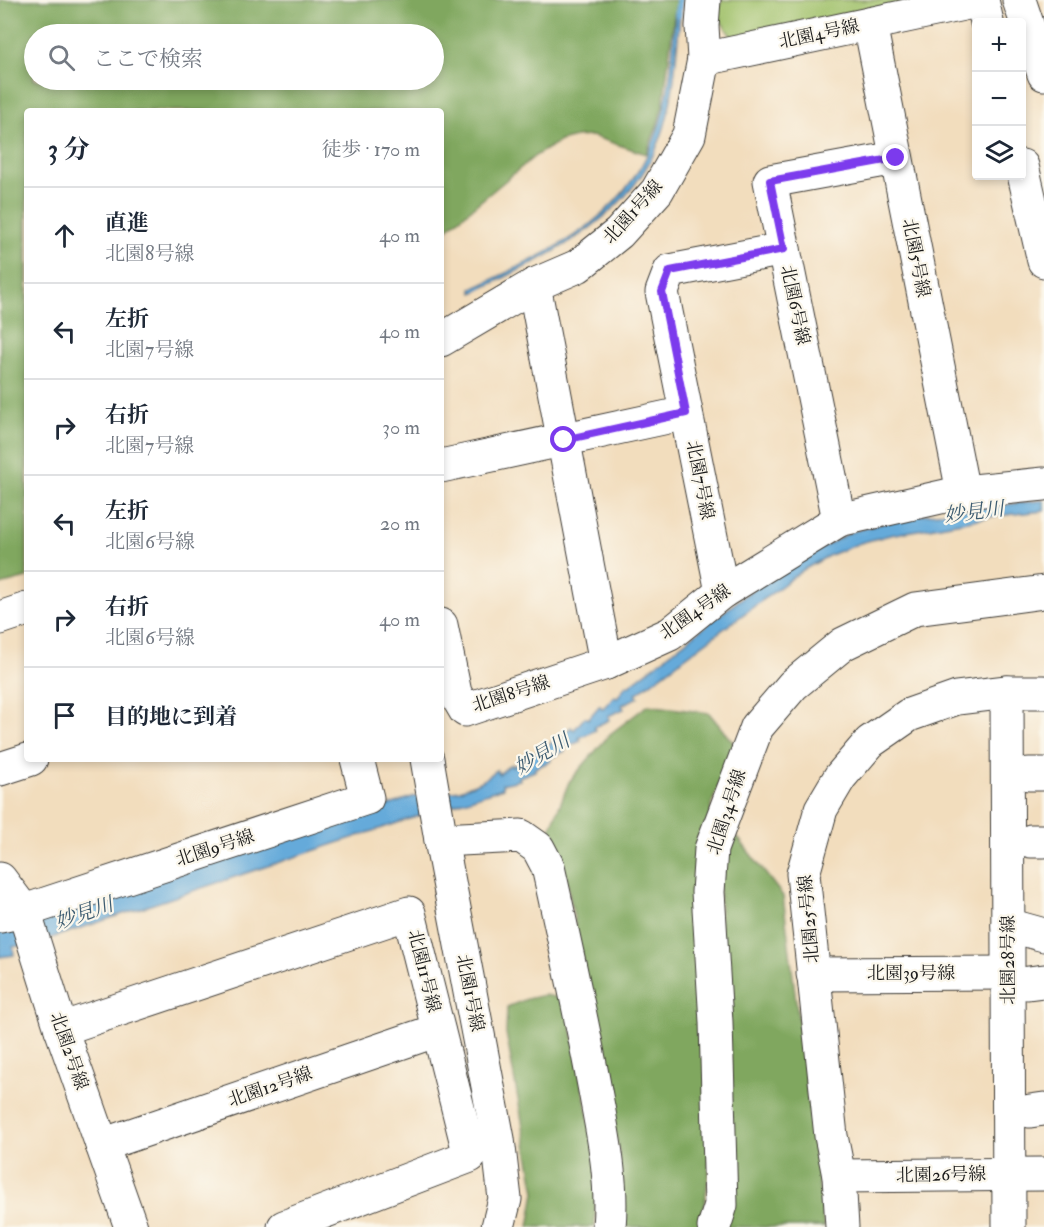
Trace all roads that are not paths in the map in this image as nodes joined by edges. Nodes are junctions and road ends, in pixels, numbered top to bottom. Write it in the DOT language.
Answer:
graph roads {
  1 [pos="704,0"];
  2 [pos="1019,0"];
  3 [pos="986,18"];
  4 [pos="870,24"];
  5 [pos="704,59"];
  6 [pos="1044,74"];
  7 [pos="896,158"];
  8 [pos="1025,180"];
  9 [pos="784,249"];
  10 [pos="1044,261"];
  11 [pos="534,285"];
  12 [pos="444,338"];
  13 [pos="686,413"];
  14 [pos="564,440"];
  15 [pos="444,465"];
  16 [pos="1044,484"];
  17 [pos="963,492"];
  18 [pos="839,520"];
  19 [pos="722,592"];
  20 [pos="1044,592"];
  21 [pos="24,610"];
  22 [pos="0,618"];
  23 [pos="444,640"];
  24 [pos="606,663"];
  25 [pos="1007,692"];
  26 [pos="1044,692"];
  27 [pos="24,761"];
  28 [pos="358,762"];
  29 [pos="428,762"];
  30 [pos="0,769"];
  31 [pos="441,840"];
  32 [pos="0,879"];
  33 [pos="12,914"];
  34 [pos="1008,925"];
  35 [pos="1044,935"];
  36 [pos="813,974"];
  37 [pos="1027,979"];
  38 [pos="61,1029"];
  39 [pos="438,1029"];
  40 [pos="102,1144"];
  41 [pos="1009,1174"];
  42 [pos="1044,1174"];
  43 [pos="839,1176"];
  44 [pos="131,1227"];
  45 [pos="284,1227"];
  46 [pos="498,1227"];
  47 [pos="609,1227"];
  48 [pos="714,1227"];
  49 [pos="842,1227"];
  50 [pos="1009,1227"];
  1 -- 5 [label="street, 北園1号線"];
  2 -- 6 [label="street"];
  3 -- 4 [label="street, 北園4号線"];
  4 -- 5 [label="street, 北園4号線"];
  4 -- 7 [label="street, 北園5号線"];
  5 -- 11 [label="street, 北園1号線"];
  7 -- 9 [label="street, 北園6号線"];
  7 -- 17 [label="street, 北園5号線"];
  8 -- 10 [label="street"];
  9 -- 13 [label="street, 北園7号線"];
  9 -- 18 [label="street, 北園6号線"];
  11 -- 12 [label="street, 北園1号線"];
  11 -- 14 [label="street"];
  13 -- 14 [label="street"];
  13 -- 19 [label="street, 北園7号線"];
  14 -- 15 [label="street"];
  14 -- 24 [label="street"];
  16 -- 17 [label="street, 北園4号線"];
  17 -- 18 [label="street, 北園4号線"];
  18 -- 19 [label="street, 北園4号線"];
  19 -- 24 [label="street, 北園4号線"];
  20 -- 48 [label="street, 北園34号線"];
  21 -- 22 [label="street"];
  23 -- 24 [label="street, 北園8号線"];
  25 -- 26 [label="street, 北園25号線"];
  25 -- 34 [label="street, 北園28号線"];
  25 -- 36 [label="street, 北園25号線"];
  27 -- 30 [label="street"];
  28 -- 33 [label="street, 北園9号線"];
  29 -- 31 [label="street, 北園1号線"];
  31 -- 46 [label="street, 北園1号線"];
  31 -- 47 [label="street"];
  32 -- 33 [label="street, 北園2号線"];
  33 -- 38 [label="street, 北園2号線"];
  34 -- 35 [label="street"];
  34 -- 37 [label="street, 北園28号線"];
  36 -- 37 [label="street, 北園39号線"];
  36 -- 43 [label="street, 北園25号線"];
  37 -- 41 [label="street, 北園28号線"];
  38 -- 39 [label="street, 北園11号線"];
  38 -- 40 [label="street, 北園2号線"];
  39 -- 40 [label="street, 北園12号線"];
  39 -- 45 [label="street, 北園11号線"];
  40 -- 44 [label="street, 北園2号線"];
  41 -- 42 [label="street, 北園26号線"];
  41 -- 43 [label="street, 北園26号線"];
  41 -- 50 [label="street, 北園28号線"];
  43 -- 49 [label="street, 北園25号線"];
}
